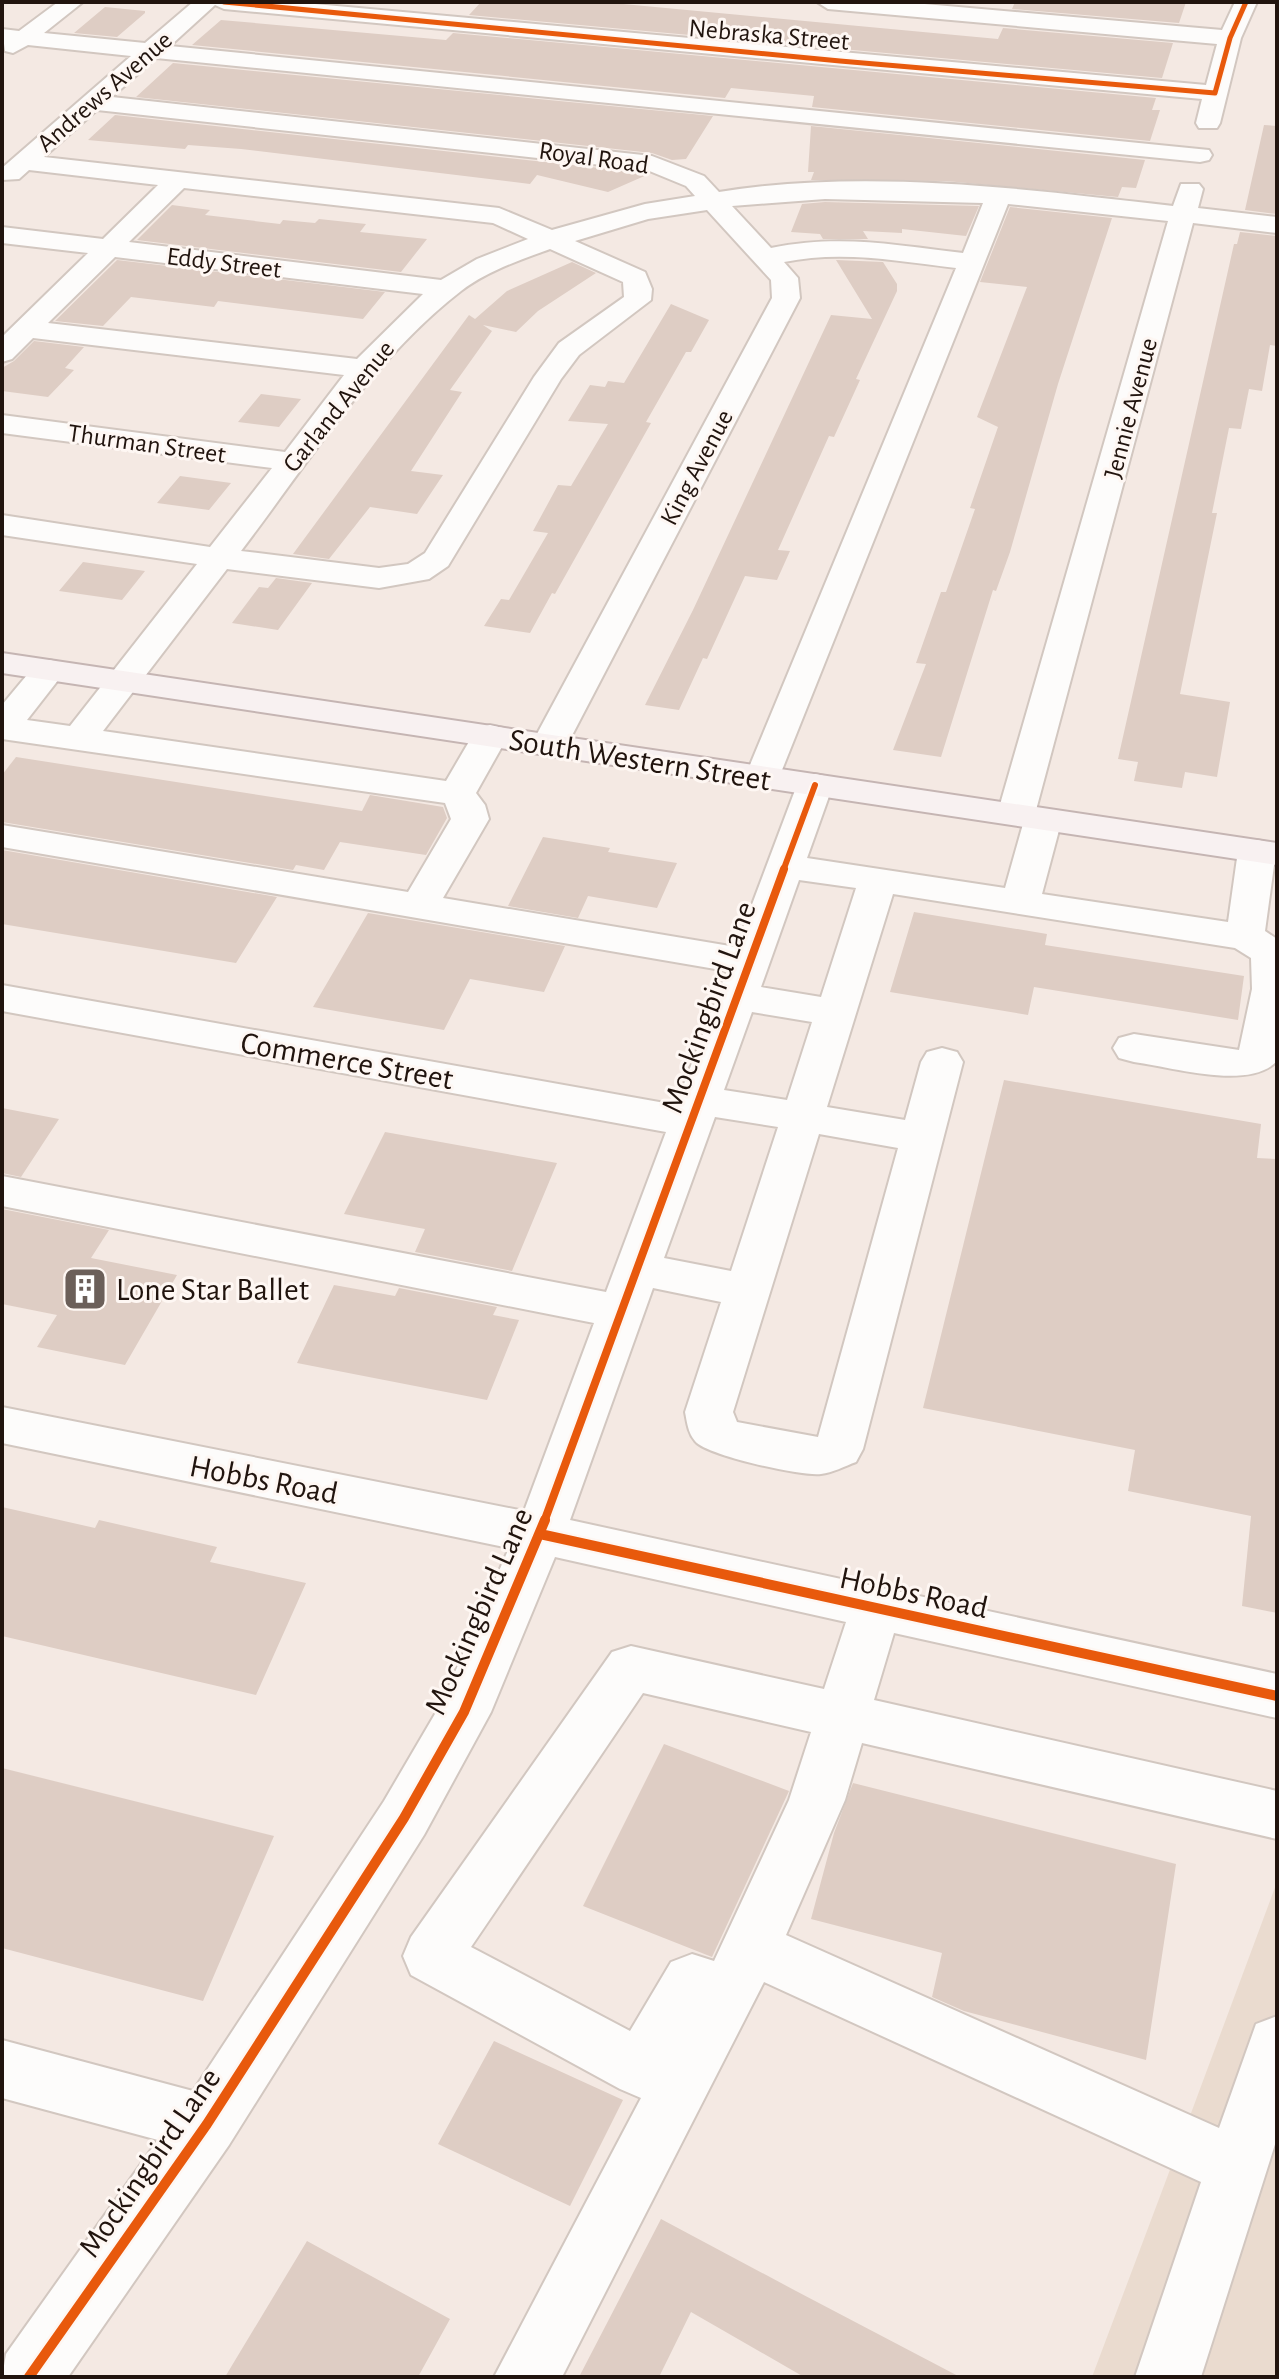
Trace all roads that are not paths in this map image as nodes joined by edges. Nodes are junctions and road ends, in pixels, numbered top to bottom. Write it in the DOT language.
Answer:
graph roads {
  1 [pos="72,2"];
  2 [pos="206,2"];
  3 [pos="224,2"];
  4 [pos="828,2"];
  5 [pos="1246,2"];
  6 [pos="12,37"];
  7 [pos="1230,38"];
  8 [pos="152,50"];
  9 [pos="2,55"];
  10 [pos="1215,93"];
  11 [pos="92,102"];
  12 [pos="1200,155"];
  13 [pos="23,162"];
  14 [pos="179,179"];
  15 [pos="2,181"];
  16 [pos="999,196"];
  17 [pos="716,201"];
  18 [pos="1182,215"];
  19 [pos="1277,225"];
  20 [pos="2,235"];
  21 [pos="550,240"];
  22 [pos="107,248"];
  23 [pos="767,257"];
  24 [pos="973,262"];
  25 [pos="447,289"];
  26 [pos="28,329"];
  27 [pos="2,353"];
  28 [pos="365,369"];
  29 [pos="2,424"];
  30 [pos="293,462"];
  31 [pos="2,525"];
  32 [pos="218,558"];
  33 [pos="2,663"];
  34 [pos="49,670"];
  35 [pos="123,682"];
  36 [pos="2,727"];
  37 [pos="490,736"];
  38 [pos="79,738"];
  39 [pos="549,745"];
  40 [pos="763,777"];
  41 [pos="815,785"];
  42 [pos="457,794"];
  43 [pos="1029,817"];
  44 [pos="2,836"];
  45 [pos="1267,853"];
  46 [pos="785,866"];
  47 [pos="878,880"];
  48 [pos="1021,902"];
  49 [pos="419,906"];
  50 [pos="1245,937"];
  51 [pos="744,979"];
  52 [pos="2,998"];
  53 [pos="836,1013"];
  54 [pos="1134,1048"];
  55 [pos="942,1062"];
  56 [pos="696,1111"];
  57 [pos="803,1117"];
  58 [pos="921,1137"];
  59 [pos="2,1191"];
  60 [pos="638,1269"];
  61 [pos="747,1291"];
  62 [pos="622,1312"];
  63 [pos="2,1425"];
  64 [pos="540,1534"];
  65 [pos="876,1608"];
  66 [pos="1277,1696"];
  67 [pos="843,1714"];
  68 [pos="1277,1815"];
  69 [pos="740,1971"];
  70 [pos="1277,2044"];
  71 [pos="2,2069"];
  72 [pos="1267,2113"];
  73 [pos="207,2124"];
  74 [pos="1237,2167"];
  75 [pos="29,2377"];
  76 [pos="527,2377"];
  77 [pos="1168,2377"];
  1 -- 6 [label="street"];
  2 -- 8 [label="street, Andrews Avenue"];
  3 -- 10 [label="street, Nebraska Street"];
  4 -- 7 [label="street"];
  5 -- 7 [label="street, Jennie Avenue"];
  6 -- 8 [label="street"];
  6 -- 9 [label="street"];
  7 -- 10 [label="street, Jennie Avenue"];
  8 -- 11 [label="street, Andrews Avenue"];
  8 -- 12 [label="street"];
  10 -- 12 [label="street, Jennie Avenue"];
  11 -- 13 [label="street, Andrews Avenue"];
  11 -- 17 [label="street, Royal Road"];
  12 -- 18 [label="street, Jennie Avenue"];
  13 -- 14 [label="street"];
  13 -- 15 [label="street, Andrews Avenue"];
  14 -- 21 [label="street"];
  14 -- 22 [label="street"];
  16 -- 17 [label="street"];
  16 -- 18 [label="street"];
  16 -- 24 [label="street"];
  17 -- 21 [label="street, Garland Avenue"];
  17 -- 23 [label="street, King Avenue"];
  18 -- 19 [label="street"];
  18 -- 43 [label="street, Jennie Avenue"];
  20 -- 22 [label="street, Eddy Street"];
  21 -- 25 [label="street, Garland Avenue"];
  21 -- 32 [label="street"];
  22 -- 25 [label="street, Eddy Street"];
  22 -- 26 [label="street"];
  23 -- 24 [label="street"];
  23 -- 39 [label="street, King Avenue"];
  24 -- 40 [label="street"];
  25 -- 28 [label="street, Garland Avenue"];
  26 -- 27 [label="street"];
  26 -- 28 [label="street"];
  28 -- 30 [label="street, Garland Avenue"];
  29 -- 30 [label="street, Thurman Street"];
  30 -- 32 [label="street, Garland Avenue"];
  31 -- 32 [label="street"];
  32 -- 35 [label="street, Garland Avenue"];
  33 -- 34 [label="main road, South Western Street"];
  34 -- 35 [label="main road, South Western Street"];
  34 -- 36 [label="street"];
  35 -- 37 [label="main road, South Western Street"];
  35 -- 38 [label="street, Garland Avenue"];
  36 -- 38 [label="street"];
  37 -- 39 [label="main road, South Western Street"];
  37 -- 42 [label="street"];
  38 -- 42 [label="street"];
  39 -- 40 [label="main road, South Western Street"];
  40 -- 41 [label="main road, South Western Street"];
  41 -- 43 [label="main road, South Western Street"];
  41 -- 46 [label="street, Mockingbird Lane"];
  42 -- 49 [label="street"];
  43 -- 45 [label="main road, South Western Street"];
  43 -- 48 [label="street, Jennie Avenue"];
  44 -- 49 [label="street"];
  45 -- 50 [label="street"];
  46 -- 47 [label="street"];
  46 -- 51 [label="street, Mockingbird Lane"];
  47 -- 48 [label="street"];
  47 -- 53 [label="street"];
  48 -- 50 [label="street"];
  49 -- 51 [label="street"];
  50 -- 54 [label="street"];
  51 -- 53 [label="street"];
  51 -- 56 [label="street, Mockingbird Lane"];
  52 -- 56 [label="street, Commerce Street"];
  53 -- 57 [label="street"];
  55 -- 58 [label="street"];
  56 -- 57 [label="street, Commerce Street"];
  56 -- 60 [label="street, Mockingbird Lane"];
  57 -- 58 [label="street, Commerce Street"];
  57 -- 61 [label="street"];
  58 -- 61 [label="street"];
  59 -- 62 [label="street"];
  60 -- 61 [label="street"];
  60 -- 62 [label="street, Mockingbird Lane"];
  62 -- 64 [label="street, Mockingbird Lane"];
  63 -- 64 [label="street, Hobbs Road"];
  64 -- 65 [label="street, Hobbs Road"];
  64 -- 73 [label="street, Mockingbird Lane"];
  65 -- 66 [label="street, Hobbs Road"];
  65 -- 67 [label="street"];
  67 -- 68 [label="street"];
  67 -- 69 [label="street"];
  67 -- 69 [label="street"];
  69 -- 74 [label="street"];
  69 -- 76 [label="street"];
  70 -- 72 [label="street"];
  71 -- 73 [label="street"];
  72 -- 74 [label="street"];
  73 -- 75 [label="street, Mockingbird Lane"];
  74 -- 77 [label="street"];
}
